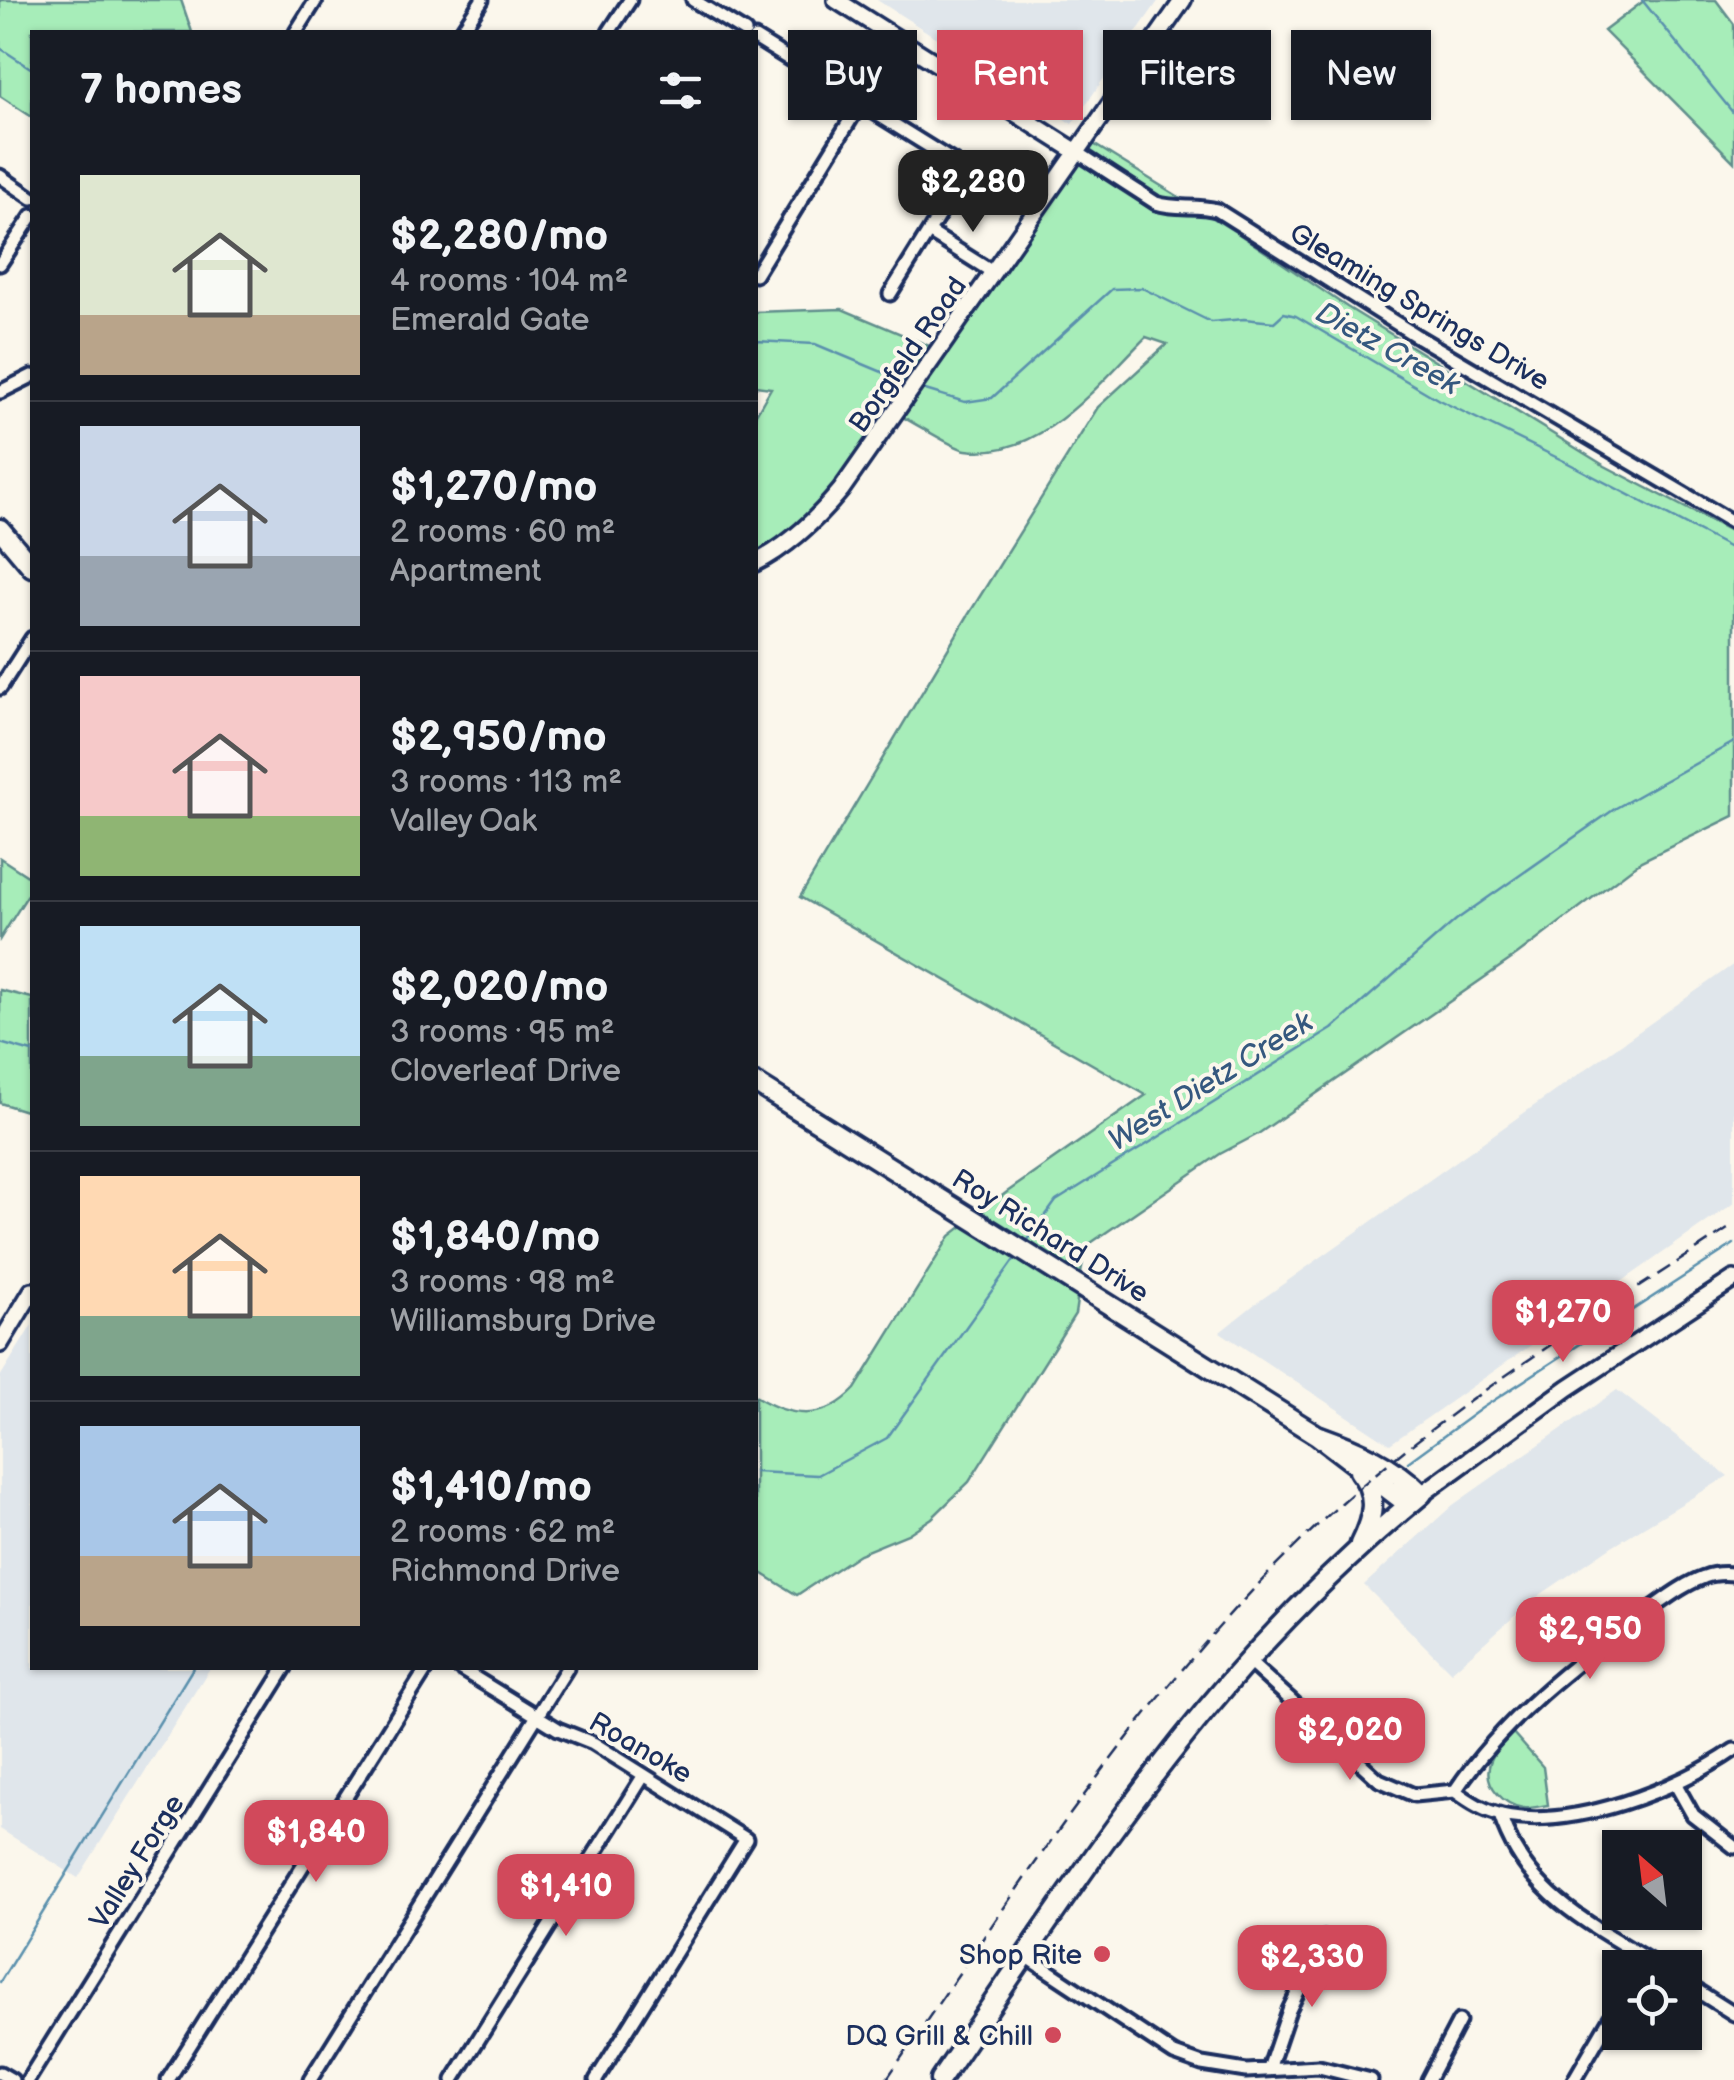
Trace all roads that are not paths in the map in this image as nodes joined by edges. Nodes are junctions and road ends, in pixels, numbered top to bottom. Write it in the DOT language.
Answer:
graph roads {
  1 [pos="316,0"];
  2 [pos="630,0"];
  3 [pos="693,0"];
  4 [pos="836,0"];
  5 [pos="1183,0"];
  6 [pos="477,1"];
  7 [pos="297,30"];
  8 [pos="463,30"];
  9 [pos="611,30"];
  10 [pos="742,30"];
  11 [pos="758,40"];
  12 [pos="788,59"];
  13 [pos="850,120"];
  14 [pos="886,120"];
  15 [pos="1077,152"];
  16 [pos="0,176"];
  17 [pos="30,197"];
  18 [pos="30,219"];
  19 [pos="930,232"];
  20 [pos="0,264"];
  21 [pos="758,270"];
  22 [pos="994,273"];
  23 [pos="890,294"];
  24 [pos="30,377"];
  25 [pos="0,392"];
  26 [pos="1734,523"];
  27 [pos="0,529"];
  28 [pos="758,561"];
  29 [pos="30,565"];
  30 [pos="30,640"];
  31 [pos="4,673"];
  32 [pos="0,688"];
  33 [pos="758,1085"];
  34 [pos="1734,1279"];
  35 [pos="30,1294"];
  36 [pos="0,1344"];
  37 [pos="1317,1435"];
  38 [pos="1356,1467"];
  39 [pos="1416,1500"];
  40 [pos="1357,1552"];
  41 [pos="1734,1574"];
  42 [pos="1248,1661"];
  43 [pos="284,1670"];
  44 [pos="426,1670"];
  45 [pos="463,1670"];
  46 [pos="566,1670"];
  47 [pos="537,1716"];
  48 [pos="1734,1750"];
  49 [pos="644,1775"];
  50 [pos="1675,1783"];
  51 [pos="1454,1790"];
  52 [pos="1500,1814"];
  53 [pos="1734,1847"];
  54 [pos="1324,1938"];
  55 [pos="1626,1950"];
  56 [pos="1026,1956"];
  57 [pos="1702,1994"];
  58 [pos="1734,2014"];
  59 [pos="1458,2021"];
  60 [pos="1602,2032"];
  61 [pos="1269,2069"];
  62 [pos="0,2073"];
  63 [pos="12,2080"];
  64 [pos="28,2080"];
  65 [pos="168,2080"];
  66 [pos="310,2080"];
  67 [pos="453,2080"];
  68 [pos="596,2080"];
  69 [pos="940,2080"];
  70 [pos="1370,2080"];
  71 [pos="1428,2080"];
  72 [pos="1574,2080"];
  1 -- 7 [label="street"];
  2 -- 9 [label="street"];
  3 -- 10 [label="street"];
  4 -- 15 [label="street"];
  5 -- 15 [label="street, Borgfeld Road"];
  6 -- 8 [label="street"];
  11 -- 12 [label="street"];
  13 -- 21 [label="street"];
  14 -- 19 [label="street"];
  15 -- 22 [label="street, Borgfeld Road"];
  15 -- 26 [label="street, Gleaming Springs Drive"];
  16 -- 17 [label="street"];
  18 -- 20 [label="street"];
  19 -- 22 [label="street"];
  19 -- 23 [label="street"];
  22 -- 28 [label="street, Borgfeld Road"];
  24 -- 25 [label="street"];
  27 -- 29 [label="main road"];
  30 -- 31 [label="street"];
  31 -- 32 [label="street"];
  33 -- 37 [label="main road, Roy Richard Drive"];
  34 -- 39 [label="street"];
  35 -- 36 [label="street"];
  37 -- 38 [label="main road, Roy Richard Drive"];
  37 -- 39 [label="main road, Roy Richard Drive"];
  38 -- 39 [label="main road, Roy Richard Drive"];
  38 -- 40 [label="main road"];
  39 -- 40 [label="main road"];
  40 -- 42 [label="main road"];
  41 -- 51 [label="street"];
  42 -- 51 [label="street"];
  42 -- 56 [label="main road"];
  43 -- 64 [label="street, Valley Forge"];
  44 -- 65 [label="street"];
  45 -- 47 [label="street, Roanoke"];
  46 -- 47 [label="street"];
  47 -- 49 [label="street, Roanoke"];
  47 -- 66 [label="street"];
  48 -- 50 [label="street"];
  49 -- 67 [label="street"];
  49 -- 68 [label="street, Roanoke"];
  50 -- 52 [label="street"];
  50 -- 53 [label="street"];
  51 -- 52 [label="street"];
  52 -- 55 [label="street"];
  54 -- 61 [label="street"];
  56 -- 61 [label="street"];
  56 -- 69 [label="main road"];
  57 -- 58 [label="street"];
  59 -- 71 [label="street"];
  60 -- 72 [label="street"];
  61 -- 70 [label="street"];
  62 -- 63 [label="street"];
}
